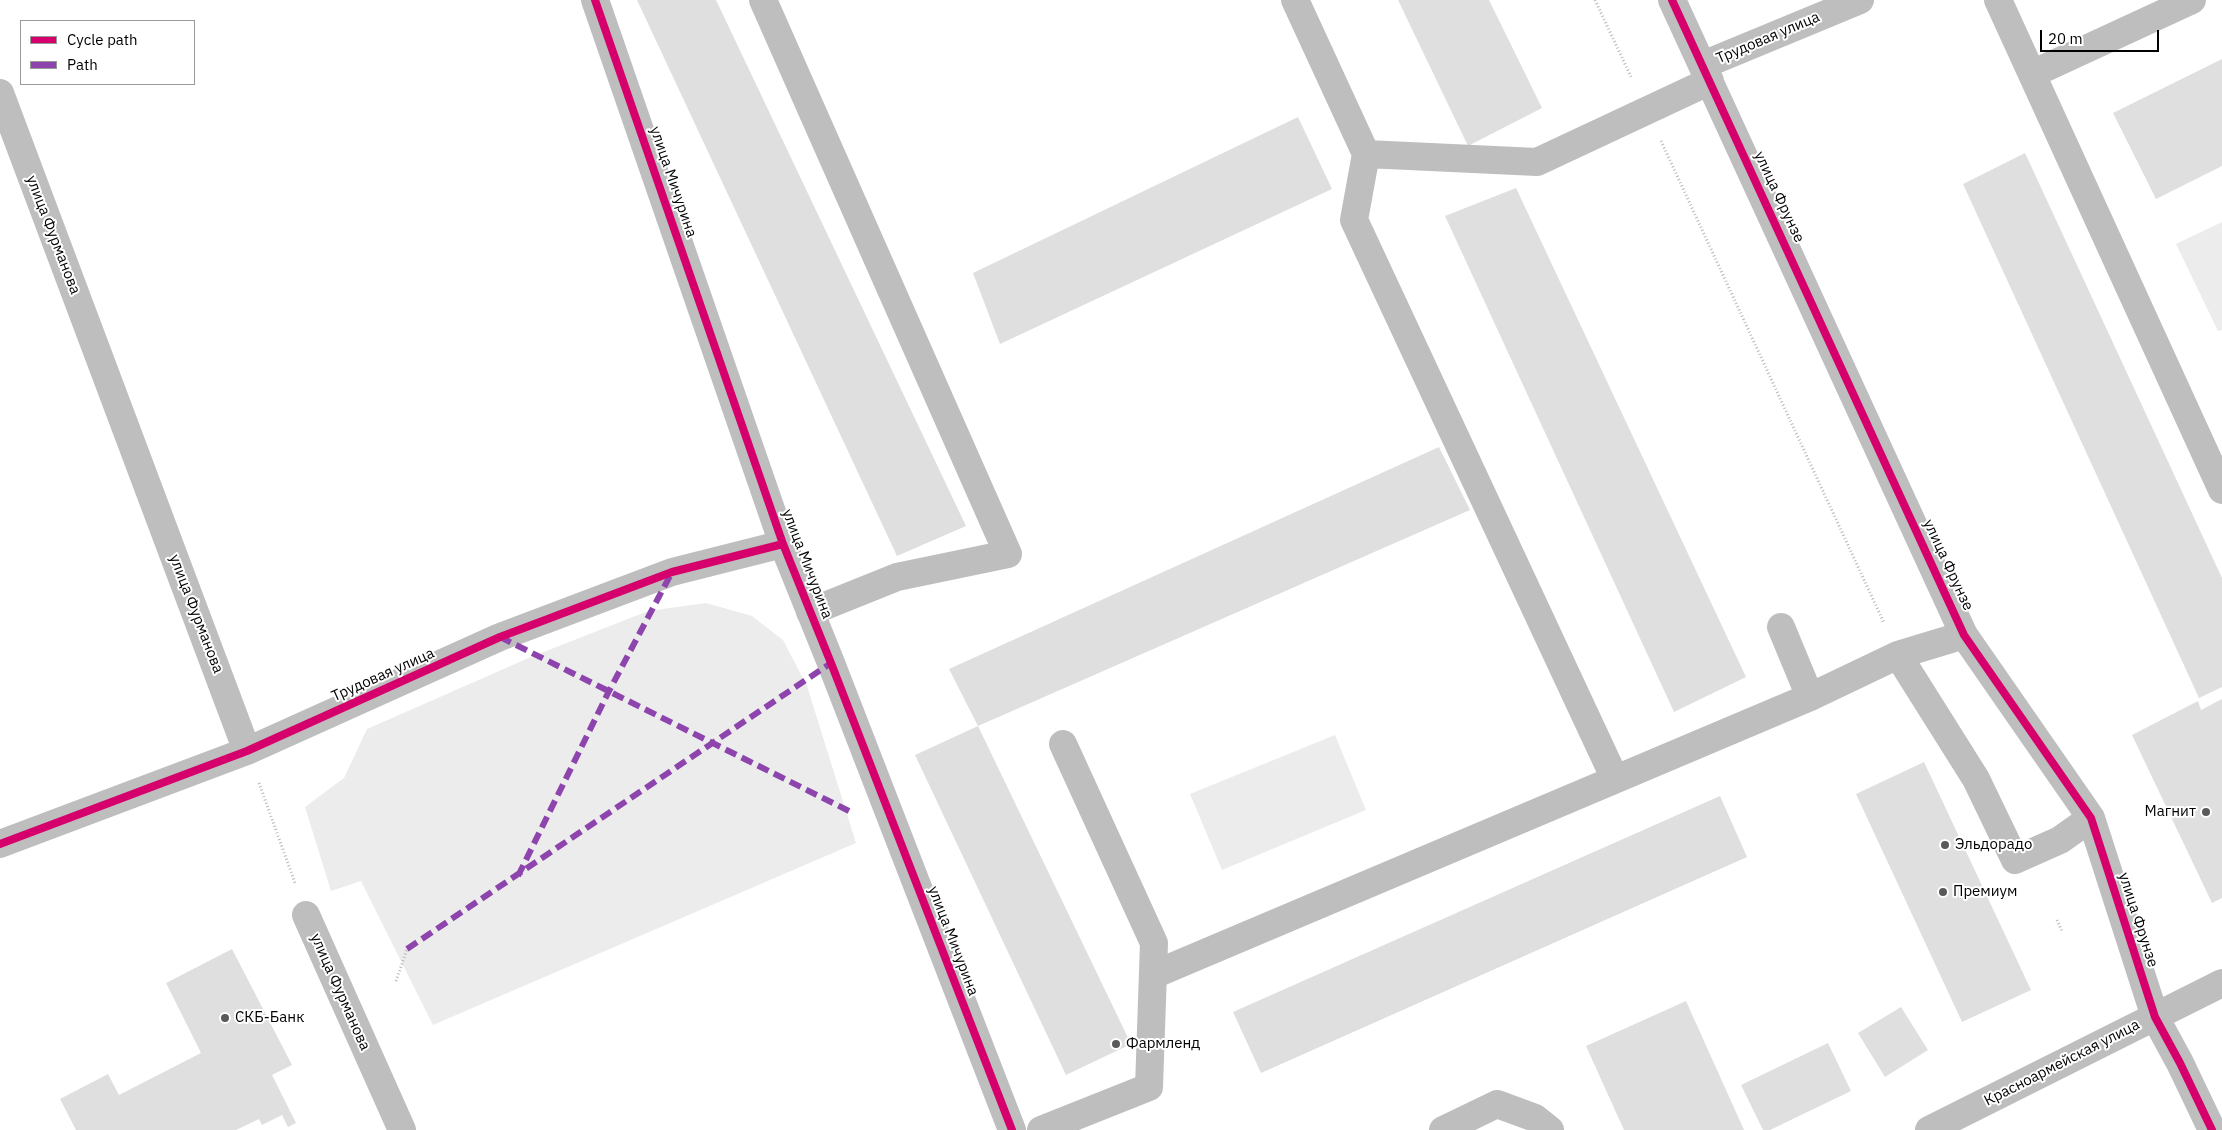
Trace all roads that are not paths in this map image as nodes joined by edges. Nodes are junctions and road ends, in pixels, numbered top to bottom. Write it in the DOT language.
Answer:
graph roads {
  1 [pos="596,0"];
  2 [pos="764,0"];
  3 [pos="1295,0"];
  4 [pos="1672,0"];
  5 [pos="1860,0"];
  6 [pos="1998,0"];
  7 [pos="2192,0"];
  8 [pos="1706,73"];
  9 [pos="2032,74"];
  10 [pos="0,93"];
  11 [pos="1366,154"];
  12 [pos="2222,490"];
  13 [pos="783,544"];
  14 [pos="810,612"];
  15 [pos="1780,627"];
  16 [pos="1964,635"];
  17 [pos="1898,655"];
  18 [pos="1810,697"];
  19 [pos="1063,744"];
  20 [pos="247,751"];
  21 [pos="1615,779"];
  22 [pos="2091,818"];
  23 [pos="0,844"];
  24 [pos="306,915"];
  25 [pos="1153,975"];
  26 [pos="2222,983"];
  27 [pos="2155,1017"];
  28 [pos="402,1130"];
  29 [pos="1012,1130"];
  30 [pos="1041,1130"];
  31 [pos="1443,1130"];
  32 [pos="1550,1130"];
  33 [pos="1929,1130"];
  34 [pos="2212,1130"];
  1 -- 13 [label="street, улица Мичурина"];
  2 -- 14 [label="street"];
  3 -- 11 [label="street"];
  4 -- 8 [label="street, улица Фрунзе"];
  5 -- 8 [label="street, Трудовая улица"];
  6 -- 9 [label="street"];
  7 -- 9 [label="street"];
  8 -- 11 [label="street, Трудовая улица"];
  8 -- 16 [label="street, улица Фрунзе"];
  9 -- 12 [label="street"];
  10 -- 20 [label="street, улица Фурманова"];
  11 -- 21 [label="street"];
  13 -- 14 [label="street, улица Мичурина"];
  13 -- 20 [label="street, Трудовая улица"];
  14 -- 29 [label="street, улица Мичурина"];
  15 -- 18 [label="street"];
  16 -- 17 [label="street"];
  16 -- 22 [label="street, улица Фрунзе"];
  17 -- 18 [label="street"];
  17 -- 22 [label="street"];
  18 -- 21 [label="street"];
  19 -- 25 [label="street"];
  20 -- 23 [label="street, Трудовая улица"];
  21 -- 25 [label="street"];
  22 -- 27 [label="street, улица Фрунзе"];
  24 -- 28 [label="street, улица Фурманова"];
  25 -- 30 [label="street"];
  26 -- 27 [label="street, Красноармейская улица"];
  27 -- 33 [label="street, Красноармейская улица"];
  27 -- 34 [label="street, улица Фрунзе"];
  31 -- 32 [label="street"];
}
